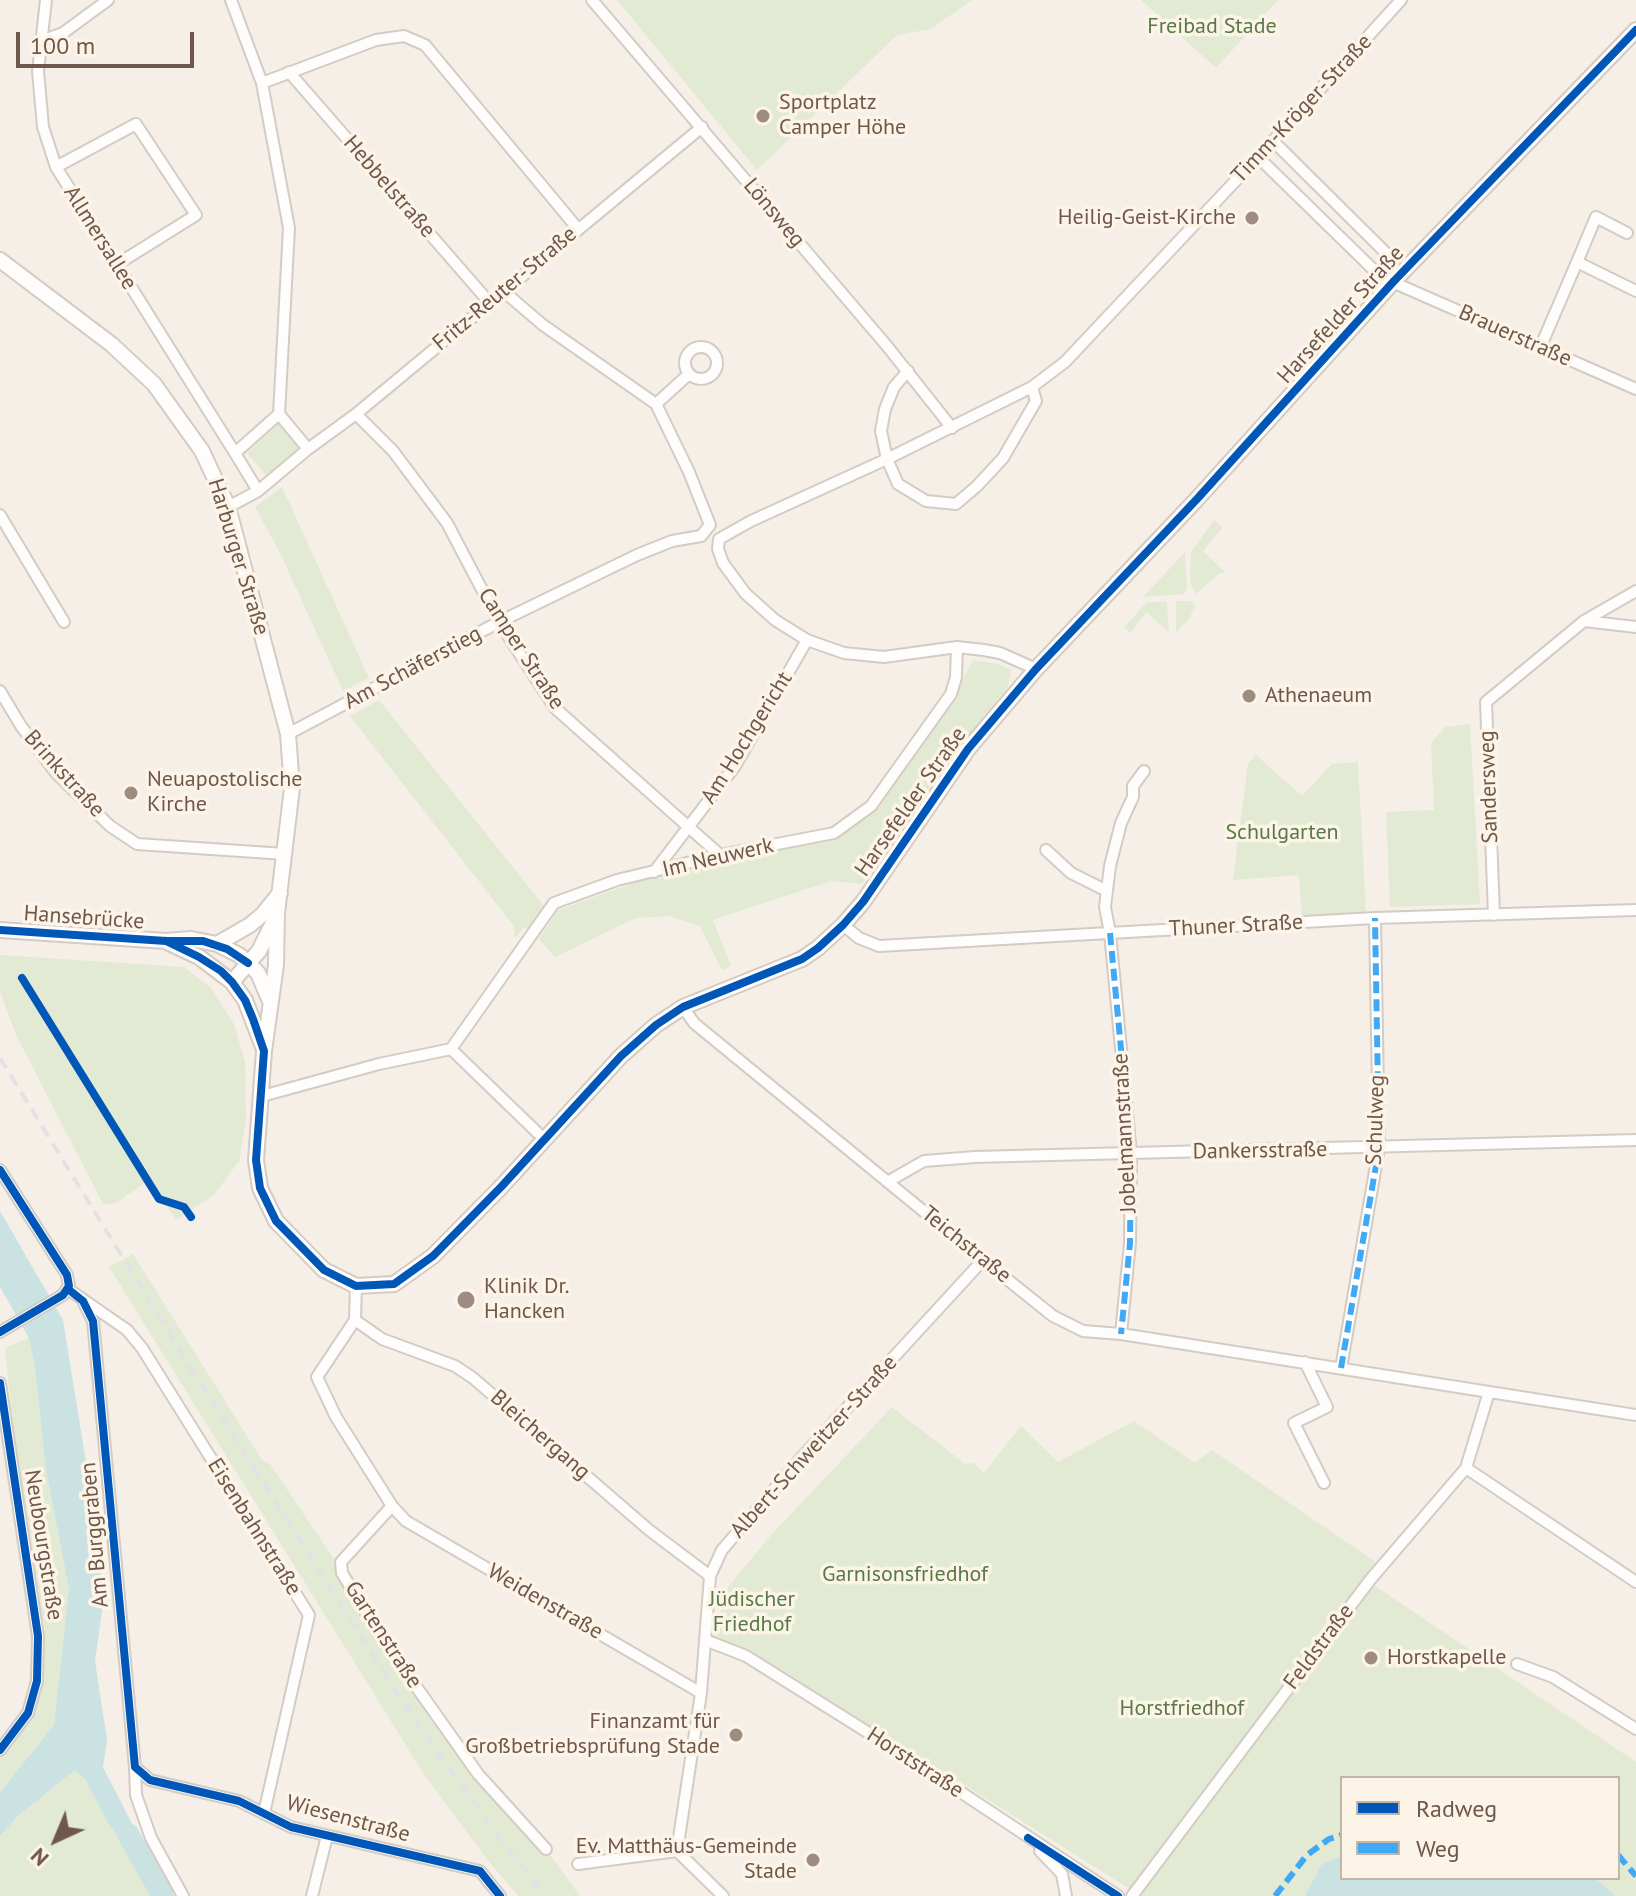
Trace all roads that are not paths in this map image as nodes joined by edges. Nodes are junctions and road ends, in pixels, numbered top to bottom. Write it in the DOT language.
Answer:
graph roads {
  1 [pos="46,0"];
  2 [pos="108,0"];
  3 [pos="231,0"];
  4 [pos="592,0"];
  5 [pos="1401,0"];
  6 [pos="1636,30"];
  7 [pos="44,40"];
  8 [pos="289,72"];
  9 [pos="262,83"];
  10 [pos="702,127"];
  11 [pos="1273,141"];
  12 [pos="1258,157"];
  13 [pos="56,167"];
  14 [pos="578,229"];
  15 [pos="1627,233"];
  16 [pos="0,260"];
  17 [pos="1577,262"];
  18 [pos="116,265"];
  19 [pos="1394,281"];
  20 [pos="502,290"];
  21 [pos="1636,291"];
  22 [pos="489,302"];
  23 [pos="1540,348"];
  24 [pos="908,371"];
  25 [pos="689,374"];
  26 [pos="1032,387"];
  27 [pos="1636,389"];
  28 [pos="656,404"];
  29 [pos="279,414"];
  30 [pos="356,414"];
  31 [pos="952,428"];
  32 [pos="308,449"];
  33 [pos="235,453"];
  34 [pos="887,459"];
  35 [pos="258,491"];
  36 [pos="228,507"];
  37 [pos="0,515"];
  38 [pos="1636,591"];
  39 [pos="1584,621"];
  40 [pos="64,622"];
  41 [pos="499,622"];
  42 [pos="1636,627"];
  43 [pos="807,640"];
  44 [pos="957,647"];
  45 [pos="1036,669"];
  46 [pos="0,691"];
  47 [pos="288,734"];
  48 [pos="1144,771"];
  49 [pos="690,826"];
  50 [pos="1046,850"];
  51 [pos="285,854"];
  52 [pos="720,855"];
  53 [pos="654,872"];
  54 [pos="1107,891"];
  55 [pos="280,893"];
  56 [pos="1636,910"];
  57 [pos="277,913"];
  58 [pos="1494,915"];
  59 [pos="1375,918"];
  60 [pos="843,925"];
  61 [pos="0,930"];
  62 [pos="1110,933"];
  63 [pos="166,941"];
  64 [pos="217,944"];
  65 [pos="276,965"];
  66 [pos="253,968"];
  67 [pos="232,982"];
  68 [pos="271,1004"];
  69 [pos="683,1007"];
  70 [pos="451,1049"];
  71 [pos="264,1051"];
  72 [pos="262,1096"];
  73 [pos="545,1140"];
  74 [pos="1636,1141"];
  75 [pos="1379,1148"];
  76 [pos="1131,1154"];
  77 [pos="0,1170"];
  78 [pos="889,1181"];
  79 [pos="983,1260"];
  80 [pos="356,1286"];
  81 [pos="68,1289"];
  82 [pos="83,1301"];
  83 [pos="355,1320"];
  84 [pos="4,1330"];
  85 [pos="1121,1334"];
  86 [pos="1305,1362"];
  87 [pos="1341,1368"];
  88 [pos="0,1383"];
  89 [pos="1489,1392"];
  90 [pos="1636,1415"];
  91 [pos="1466,1468"];
  92 [pos="1324,1483"];
  93 [pos="392,1506"];
  94 [pos="710,1576"];
  95 [pos="1636,1582"];
  96 [pos="705,1640"];
  97 [pos="1517,1664"];
  98 [pos="701,1693"];
  99 [pos="1636,1729"];
  100 [pos="0,1750"];
  101 [pos="135,1767"];
  102 [pos="264,1813"];
  103 [pos="327,1836"];
  104 [pos="1028,1838"];
  105 [pos="546,1849"];
  106 [pos="677,1851"];
  107 [pos="578,1864"];
  108 [pos="183,1896"];
  109 [pos="312,1896"];
  110 [pos="500,1896"];
  111 [pos="723,1896"];
  112 [pos="1066,1896"];
  113 [pos="1118,1896"];
  114 [pos="1132,1896"];
  1 -- 7 [label="street, Allmersallee"];
  2 -- 7 [label="street"];
  3 -- 9 [label="street"];
  4 -- 10 [label="street, Lönsweg"];
  5 -- 11 [label="street, Timm-Kröger-Straße"];
  6 -- 19 [label="main road, Harsefelder Straße"];
  7 -- 13 [label="street, Allmersallee"];
  8 -- 9 [label="street"];
  8 -- 14 [label="street"];
  8 -- 22 [label="street, Hebbelstraße"];
  9 -- 29 [label="street"];
  10 -- 14 [label="street, Fritz-Reuter-Straße"];
  10 -- 24 [label="street, Lönsweg"];
  11 -- 12 [label="street, Timm-Kröger-Straße"];
  11 -- 19 [label="street"];
  12 -- 19 [label="street, Brauerstraße"];
  12 -- 26 [label="street, Timm-Kröger-Straße"];
  13 -- 18 [label="street, Allmersallee"];
  13 -- 18 [label="street"];
  14 -- 20 [label="street, Fritz-Reuter-Straße"];
  15 -- 17 [label="street"];
  16 -- 36 [label="main road, Harburger Straße"];
  17 -- 21 [label="street"];
  17 -- 23 [label="street"];
  18 -- 33 [label="street, Allmersallee"];
  19 -- 23 [label="street, Brauerstraße"];
  19 -- 45 [label="main road, Harsefelder Straße"];
  20 -- 22 [label="street, Fritz-Reuter-Straße"];
  20 -- 28 [label="street"];
  22 -- 30 [label="street, Fritz-Reuter-Straße"];
  23 -- 27 [label="street, Brauerstraße"];
  24 -- 31 [label="street, Lönsweg"];
  24 -- 34 [label="street"];
  25 -- 28 [label="street"];
  26 -- 31 [label="street, Timm-Kröger-Straße"];
  26 -- 34 [label="street"];
  28 -- 41 [label="street, Am Schäferstieg"];
  29 -- 32 [label="street"];
  29 -- 33 [label="street"];
  30 -- 32 [label="street, Fritz-Reuter-Straße"];
  30 -- 41 [label="street, Camper Straße"];
  31 -- 34 [label="street"];
  32 -- 35 [label="street, Fritz-Reuter-Straße"];
  33 -- 35 [label="street, Allmersallee"];
  34 -- 43 [label="street"];
  35 -- 36 [label="street, Fritz-Reuter-Straße"];
  36 -- 47 [label="main road, Harburger Straße"];
  37 -- 40 [label="street"];
  38 -- 39 [label="street, Sandersweg"];
  39 -- 42 [label="street"];
  39 -- 58 [label="street, Sandersweg"];
  41 -- 47 [label="street, Am Schäferstieg"];
  41 -- 49 [label="street, Camper Straße"];
  43 -- 44 [label="street"];
  43 -- 49 [label="street, Am Hochgericht"];
  44 -- 45 [label="street"];
  44 -- 52 [label="street, Im Neuwerk"];
  45 -- 60 [label="main road, Harsefelder Straße"];
  46 -- 51 [label="street, Brinkstraße"];
  47 -- 51 [label="main road, Harburger Straße"];
  48 -- 54 [label="street, Jobelmannstraße"];
  49 -- 52 [label="street, Camper Straße"];
  49 -- 53 [label="street, Am Hochgericht"];
  50 -- 54 [label="street"];
  51 -- 55 [label="main road, Harburger Straße"];
  52 -- 53 [label="street, Im Neuwerk"];
  53 -- 70 [label="street, Im Neuwerk"];
  54 -- 62 [label="street, Jobelmannstraße"];
  55 -- 57 [label="main road, Harburger Straße"];
  55 -- 64 [label="main road"];
  56 -- 58 [label="street, Thuner Straße"];
  57 -- 65 [label="main road, Harburger Straße"];
  57 -- 66 [label="main road, Harburger Straße"];
  58 -- 59 [label="street, Thuner Straße"];
  59 -- 62 [label="street, Thuner Straße"];
  59 -- 75 [label="street, Schulweg"];
  60 -- 62 [label="street, Thuner Straße"];
  60 -- 69 [label="main road, Harsefelder Straße"];
  61 -- 63 [label="main road, Hansebrücke"];
  62 -- 76 [label="street, Jobelmannstraße"];
  63 -- 64 [label="main road, Hansebrücke"];
  63 -- 67 [label="main road, Hansebrücke"];
  64 -- 66 [label="main road, Hansebrücke"];
  65 -- 66 [label="main road, Harburger Straße"];
  65 -- 68 [label="main road, Harburger Straße"];
  66 -- 67 [label="main road, Harburger Straße"];
  66 -- 68 [label="main road"];
  67 -- 71 [label="main road, Harburger Straße"];
  68 -- 71 [label="main road, Harburger Straße"];
  69 -- 73 [label="main road, Harsefelder Straße"];
  69 -- 78 [label="street, Teichstraße"];
  70 -- 72 [label="street"];
  70 -- 73 [label="street"];
  71 -- 72 [label="main road, Harburger Straße"];
  72 -- 80 [label="main road, Harburger Straße"];
  73 -- 80 [label="main road, Harsefelder Straße"];
  74 -- 75 [label="street, Dankersstraße"];
  75 -- 76 [label="street, Dankersstraße"];
  75 -- 87 [label="street, Schulweg"];
  76 -- 78 [label="street, Dankersstraße"];
  76 -- 85 [label="street, Jobelmannstraße"];
  77 -- 81 [label="street"];
  78 -- 79 [label="street, Teichstraße"];
  79 -- 85 [label="street, Teichstraße"];
  79 -- 94 [label="street, Albert-Schweitzer-Straße"];
  80 -- 83 [label="street"];
  81 -- 82 [label="street, Eisenbahnstraße"];
  81 -- 84 [label="street"];
  82 -- 101 [label="street, Am Burggraben"];
  82 -- 102 [label="street, Eisenbahnstraße"];
  83 -- 93 [label="street"];
  83 -- 94 [label="street, Bleichergang"];
  85 -- 86 [label="street, Teichstraße"];
  86 -- 87 [label="street, Teichstraße"];
  86 -- 92 [label="street"];
  87 -- 89 [label="street, Teichstraße"];
  88 -- 100 [label="street, Neubourgstraße"];
  89 -- 90 [label="street, Teichstraße"];
  89 -- 91 [label="street, Feldstraße"];
  91 -- 95 [label="street"];
  91 -- 114 [label="street, Feldstraße"];
  93 -- 98 [label="street, Weidenstraße"];
  93 -- 105 [label="street, Gartenstraße"];
  94 -- 96 [label="street, Albert-Schweitzer-Straße"];
  96 -- 98 [label="street, Albert-Schweitzer-Straße"];
  96 -- 104 [label="street, Horststraße"];
  97 -- 99 [label="street"];
  98 -- 106 [label="street, Albert-Schweitzer-Straße"];
  101 -- 102 [label="street, Wiesenstraße"];
  101 -- 108 [label="street, Am Burggraben"];
  102 -- 103 [label="street, Wiesenstraße"];
  103 -- 109 [label="street"];
  103 -- 110 [label="street, Wiesenstraße"];
  104 -- 112 [label="street"];
  104 -- 113 [label="street, Horststraße"];
  106 -- 107 [label="street"];
  106 -- 111 [label="street"];
}
